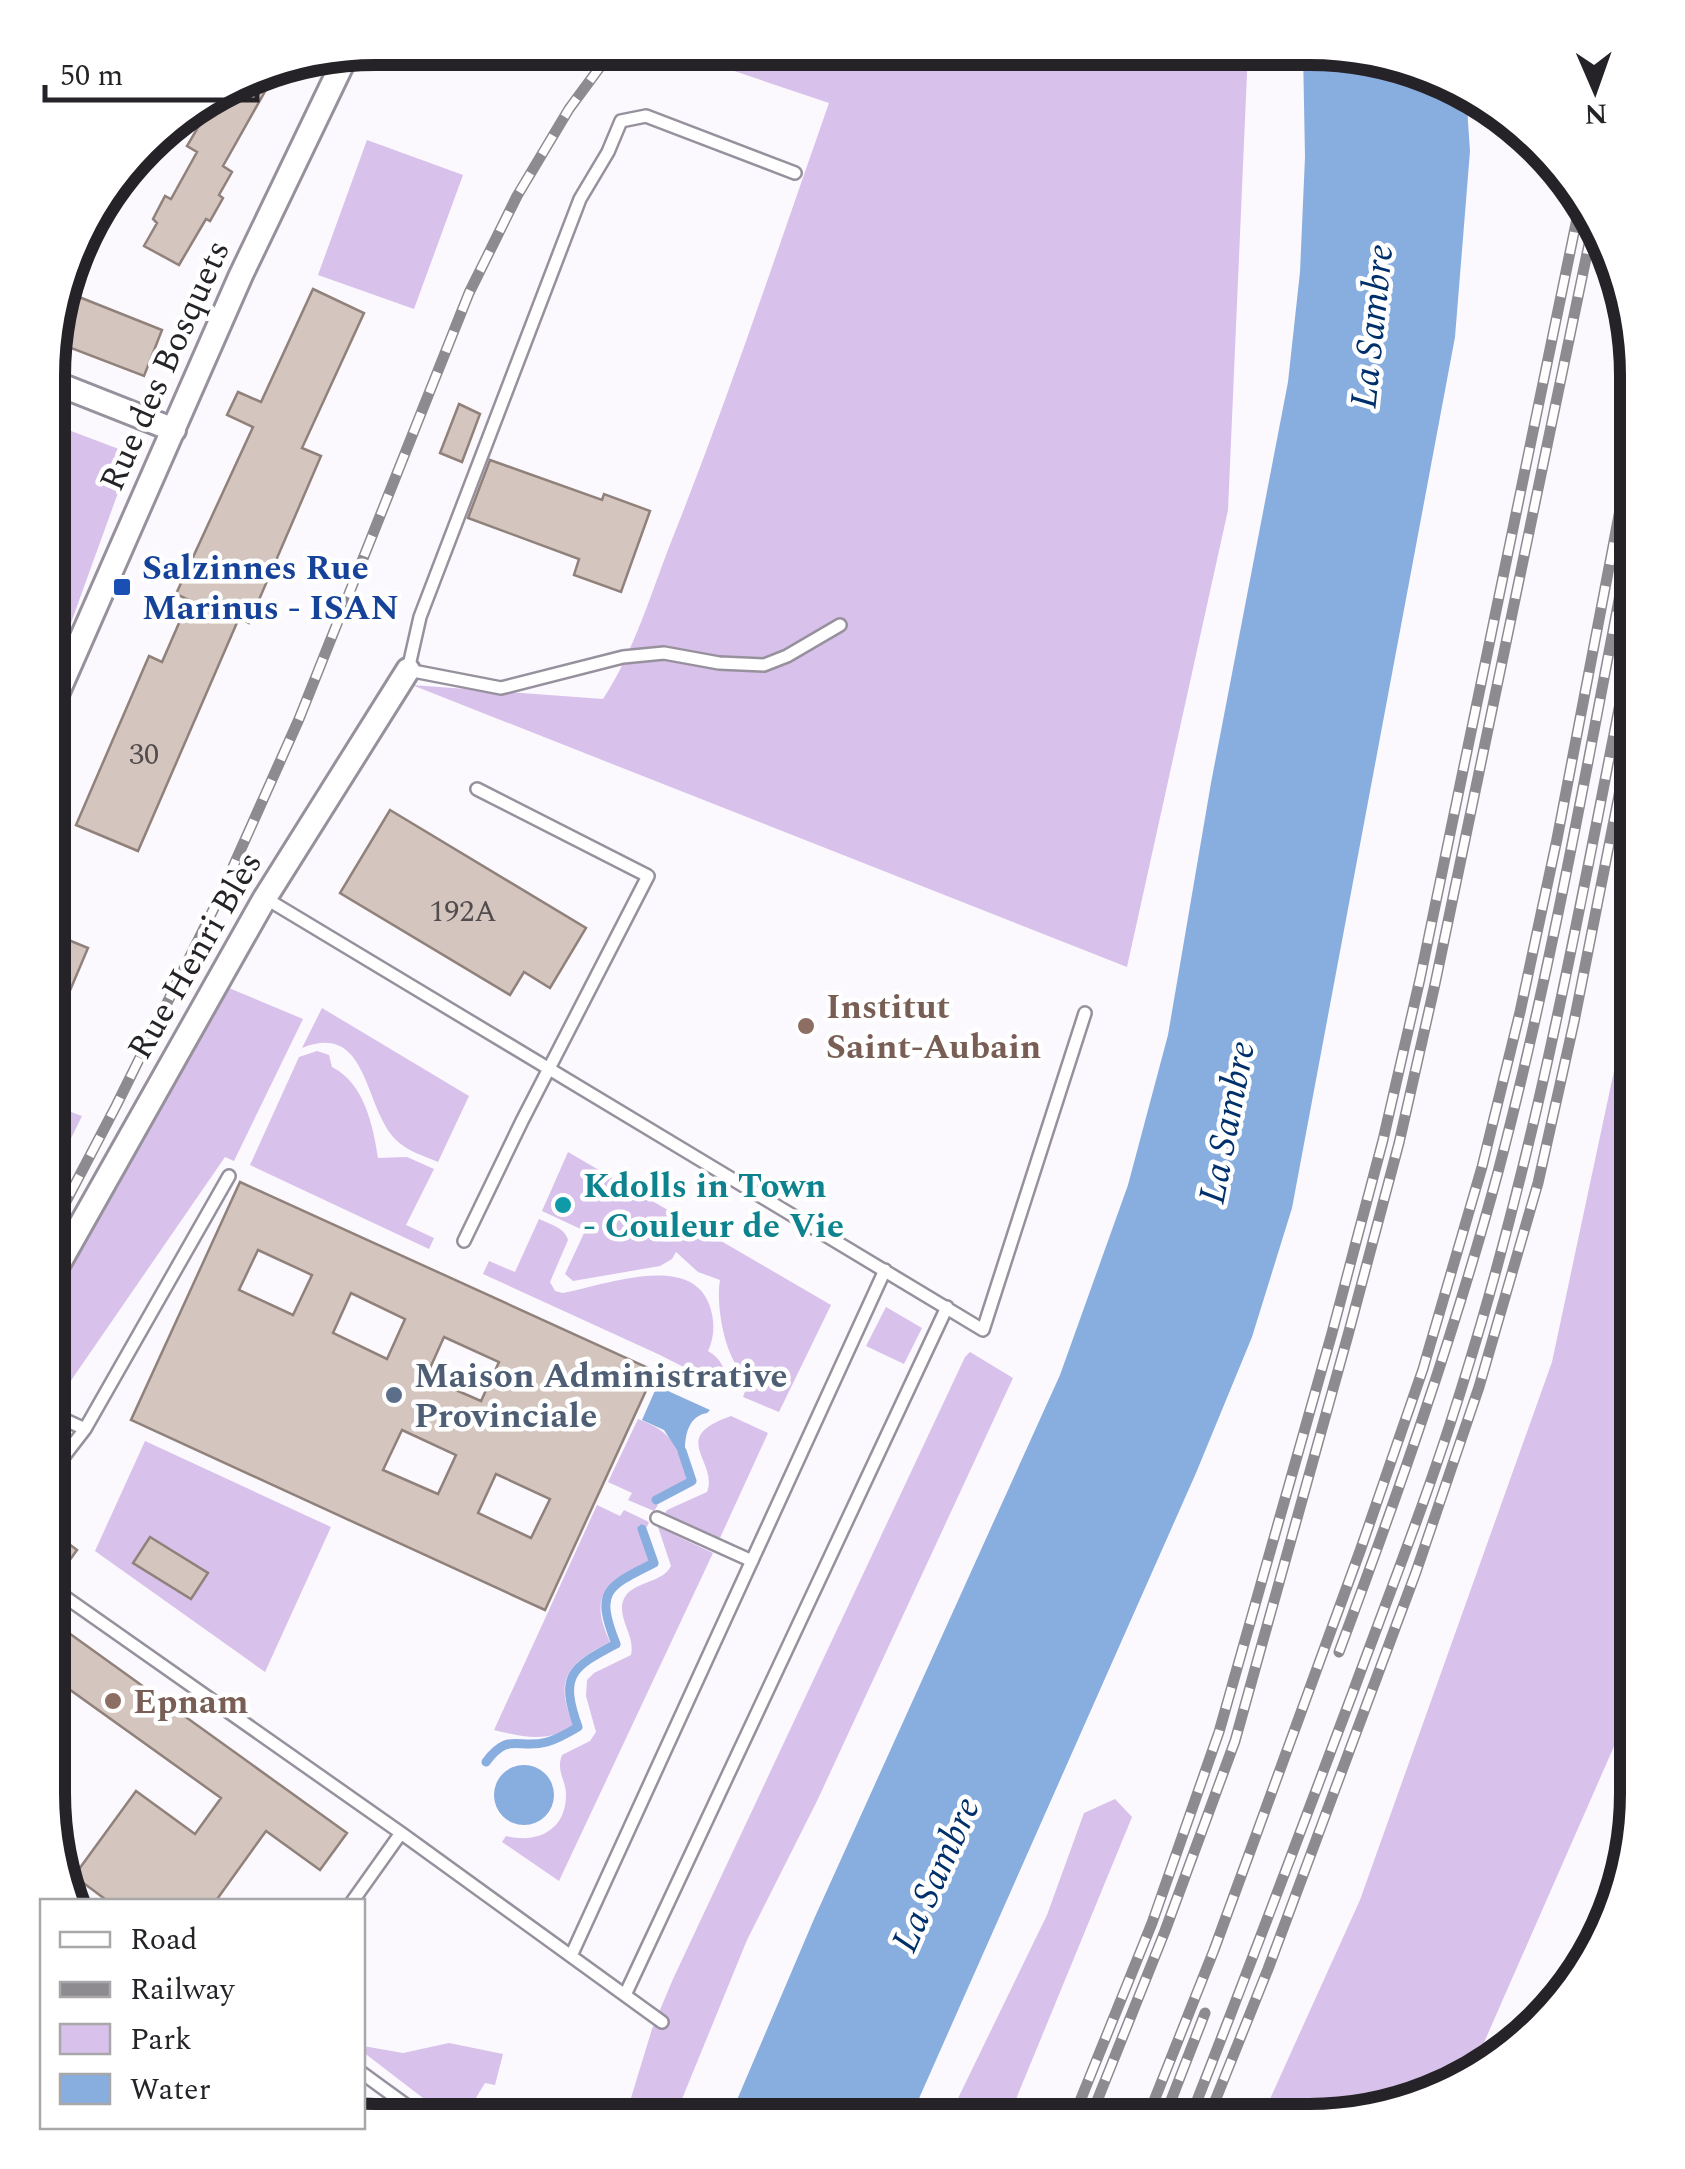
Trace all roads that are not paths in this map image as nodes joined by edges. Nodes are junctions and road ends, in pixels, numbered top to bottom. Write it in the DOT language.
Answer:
graph roads {
  1 [pos="340,68"];
  2 [pos="795,174"];
  3 [pos="65,387"];
  4 [pos="174,430"];
  5 [pos="840,625"];
  6 [pos="408,670"];
  7 [pos="65,676"];
  8 [pos="477,789"];
  9 [pos="265,898"];
  10 [pos="1084,1014"];
  11 [pos="549,1068"];
  12 [pos="229,1176"];
  13 [pos="464,1241"];
  14 [pos="65,1251"];
  15 [pos="885,1270"];
  16 [pos="947,1308"];
  17 [pos="65,1420"];
  18 [pos="85,1429"];
  19 [pos="65,1455"];
  20 [pos="657,1518"];
  21 [pos="752,1561"];
  22 [pos="65,1597"];
  23 [pos="401,1833"];
  24 [pos="354,1899"];
  25 [pos="571,1956"];
  26 [pos="625,1995"];
  27 [pos="662,2022"];
  28 [pos="365,2076"];
  29 [pos="403,2103"];
  1 -- 4 [label="street, Rue des Bosquets"];
  2 -- 6 [label="lane"];
  3 -- 4 [label="street"];
  4 -- 7 [label="street, Rue des Bosquets"];
  5 -- 6 [label="lane"];
  6 -- 9 [label="street, Rue Henri Blès"];
  8 -- 11 [label="lane"];
  9 -- 11 [label="lane"];
  9 -- 14 [label="street, Rue Henri Blès"];
  10 -- 16 [label="lane"];
  11 -- 13 [label="lane"];
  11 -- 15 [label="lane"];
  12 -- 18 [label="lane"];
  15 -- 16 [label="lane"];
  15 -- 21 [label="lane"];
  16 -- 26 [label="lane"];
  17 -- 18 [label="lane"];
  18 -- 19 [label="lane"];
  20 -- 21 [label="lane"];
  21 -- 25 [label="lane"];
  22 -- 23 [label="lane"];
  23 -- 24 [label="lane"];
  23 -- 25 [label="lane"];
  25 -- 26 [label="lane"];
  26 -- 27 [label="lane"];
  28 -- 29 [label="lane"];
}
